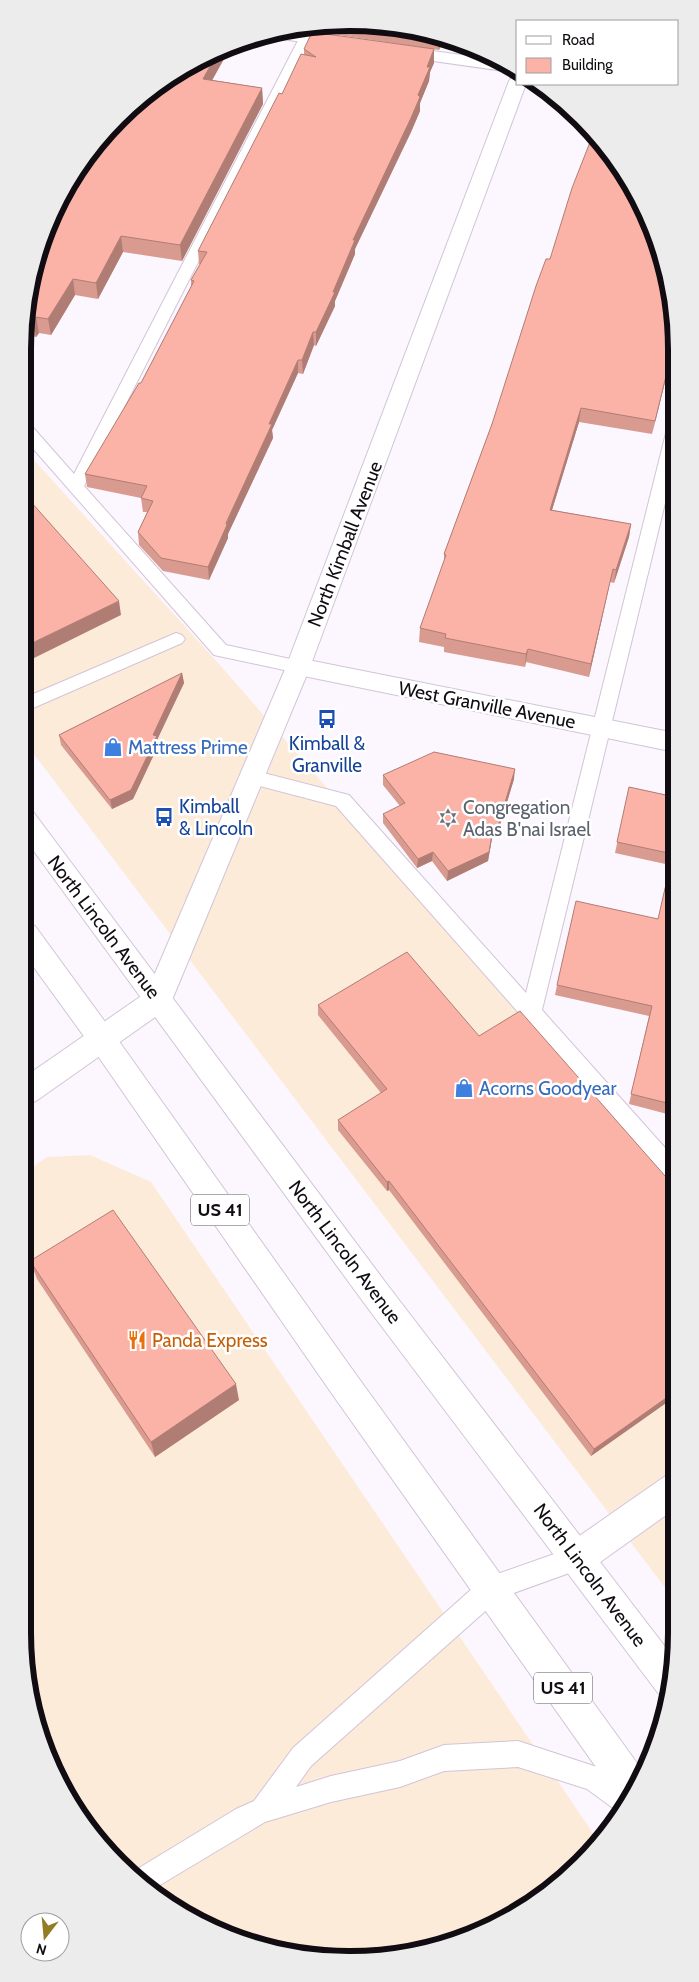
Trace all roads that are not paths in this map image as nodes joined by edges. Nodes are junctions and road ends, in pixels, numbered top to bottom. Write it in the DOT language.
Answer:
graph roads {
  1 [pos="317,33"];
  2 [pos="308,34"];
  3 [pos="362,46"];
  4 [pos="381,48"];
  5 [pos="491,64"];
  6 [pos="517,85"];
  7 [pos="31,436"];
  8 [pos="668,458"];
  9 [pos="75,488"];
  10 [pos="176,639"];
  11 [pos="298,667"];
  12 [pos="31,702"];
  13 [pos="603,728"];
  14 [pos="668,742"];
  15 [pos="252,777"];
  16 [pos="31,828"];
  17 [pos="31,942"];
  18 [pos="158,1000"];
  19 [pos="531,1012"];
  20 [pos="101,1038"];
  21 [pos="31,1088"];
  22 [pos="668,1166"];
  23 [pos="668,1495"];
  24 [pos="577,1558"];
  25 [pos="492,1588"];
  26 [pos="665,1674"];
  27 [pos="630,1783"];
  28 [pos="621,1799"];
  29 [pos="263,1810"];
  30 [pos="147,1877"];
  1 -- 3 [label="street"];
  2 -- 9 [label="lane"];
  4 -- 5 [label="street"];
  6 -- 11 [label="street, North Kimball Avenue"];
  7 -- 9 [label="lane"];
  8 -- 13 [label="lane"];
  9 -- 11 [label="lane"];
  10 -- 12 [label="lane"];
  11 -- 13 [label="street, West Granville Avenue"];
  11 -- 15 [label="street, North Kimball Avenue"];
  13 -- 14 [label="street, West Granville Avenue"];
  13 -- 19 [label="lane"];
  15 -- 18 [label="street, North Kimball Avenue"];
  15 -- 19 [label="lane"];
  16 -- 18 [label="street, North Lincoln Avenue"];
  17 -- 20 [label="street, US 41"];
  18 -- 20 [label="street"];
  18 -- 24 [label="street, North Lincoln Avenue"];
  19 -- 22 [label="lane"];
  20 -- 21 [label="street"];
  20 -- 25 [label="street, US 41"];
  23 -- 24 [label="street"];
  24 -- 25 [label="lane"];
  24 -- 26 [label="street, North Lincoln Avenue"];
  25 -- 27 [label="street, US 41"];
  25 -- 29 [label="lane"];
  28 -- 29 [label="lane"];
  29 -- 30 [label="lane"];
}
